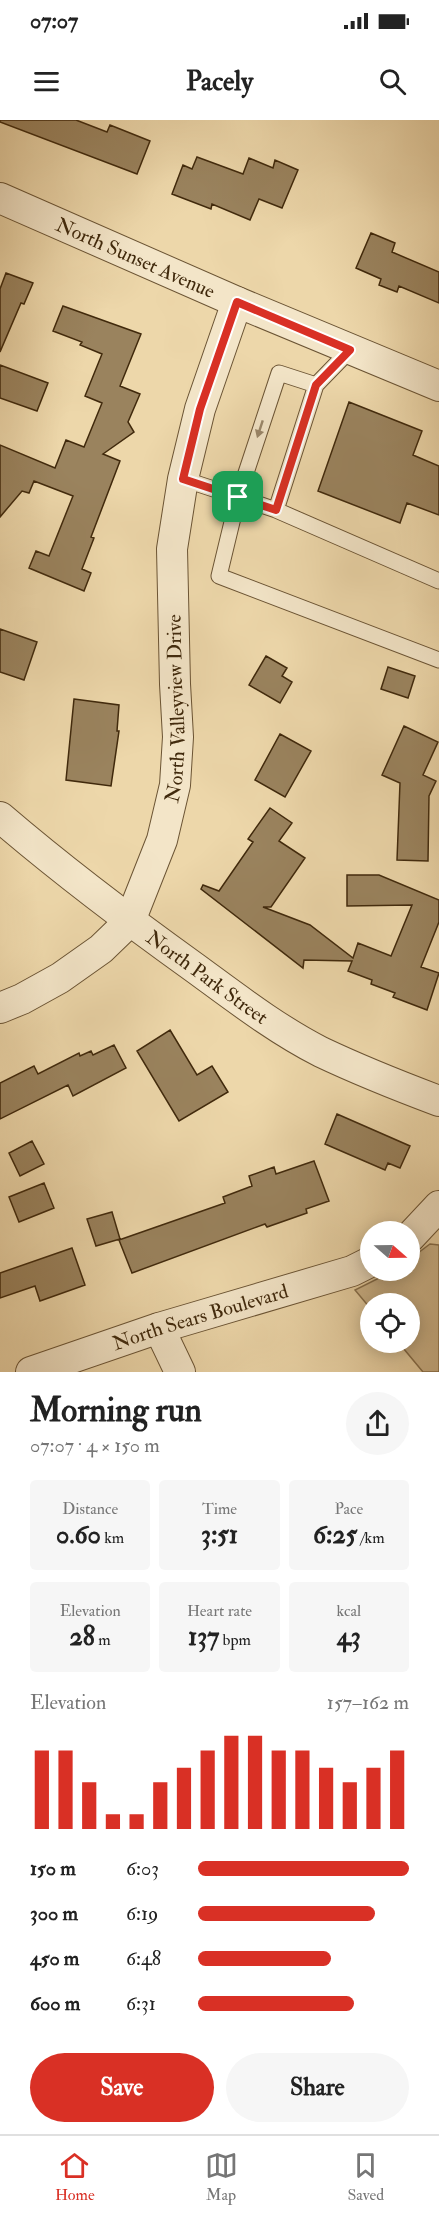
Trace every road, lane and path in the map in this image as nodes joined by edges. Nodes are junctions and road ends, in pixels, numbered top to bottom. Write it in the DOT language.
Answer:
graph roads {
  1 [pos="0,198"];
  2 [pos="237,302"];
  3 [pos="350,350"];
  4 [pos="316,385"];
  5 [pos="439,386"];
  6 [pos="183,479"];
  7 [pos="238,497"];
  8 [pos="276,510"];
  9 [pos="439,581"];
  10 [pos="439,660"];
  11 [pos="0,817"];
  12 [pos="130,921"];
  13 [pos="0,1008"];
  14 [pos="439,1101"];
  15 [pos="439,1206"];
  16 [pos="420,1226"];
  17 [pos="360,1267"];
  18 [pos="159,1328"];
  19 [pos="31,1372"];
  20 [pos="180,1372"];
  1 -- 2 [label="street, North Sunset Avenue"];
  2 -- 3 [label="street, North Sunset Avenue"];
  2 -- 6 [label="street, North Valleyview Drive"];
  3 -- 4 [label="lane"];
  3 -- 5 [label="street, North Sunset Avenue"];
  4 -- 7 [label="lane, one-way"];
  4 -- 8 [label="lane"];
  6 -- 7 [label="lane"];
  6 -- 12 [label="street, North Valleyview Drive"];
  7 -- 8 [label="lane"];
  7 -- 10 [label="lane"];
  8 -- 9 [label="lane"];
  11 -- 12 [label="street, North Park Street"];
  12 -- 13 [label="street, North Valleyview Drive"];
  12 -- 14 [label="street, North Park Street"];
  15 -- 16 [label="street"];
  17 -- 18 [label="street, North Sears Boulevard"];
  18 -- 19 [label="street, North Sears Boulevard"];
  18 -- 20 [label="street"];
}
